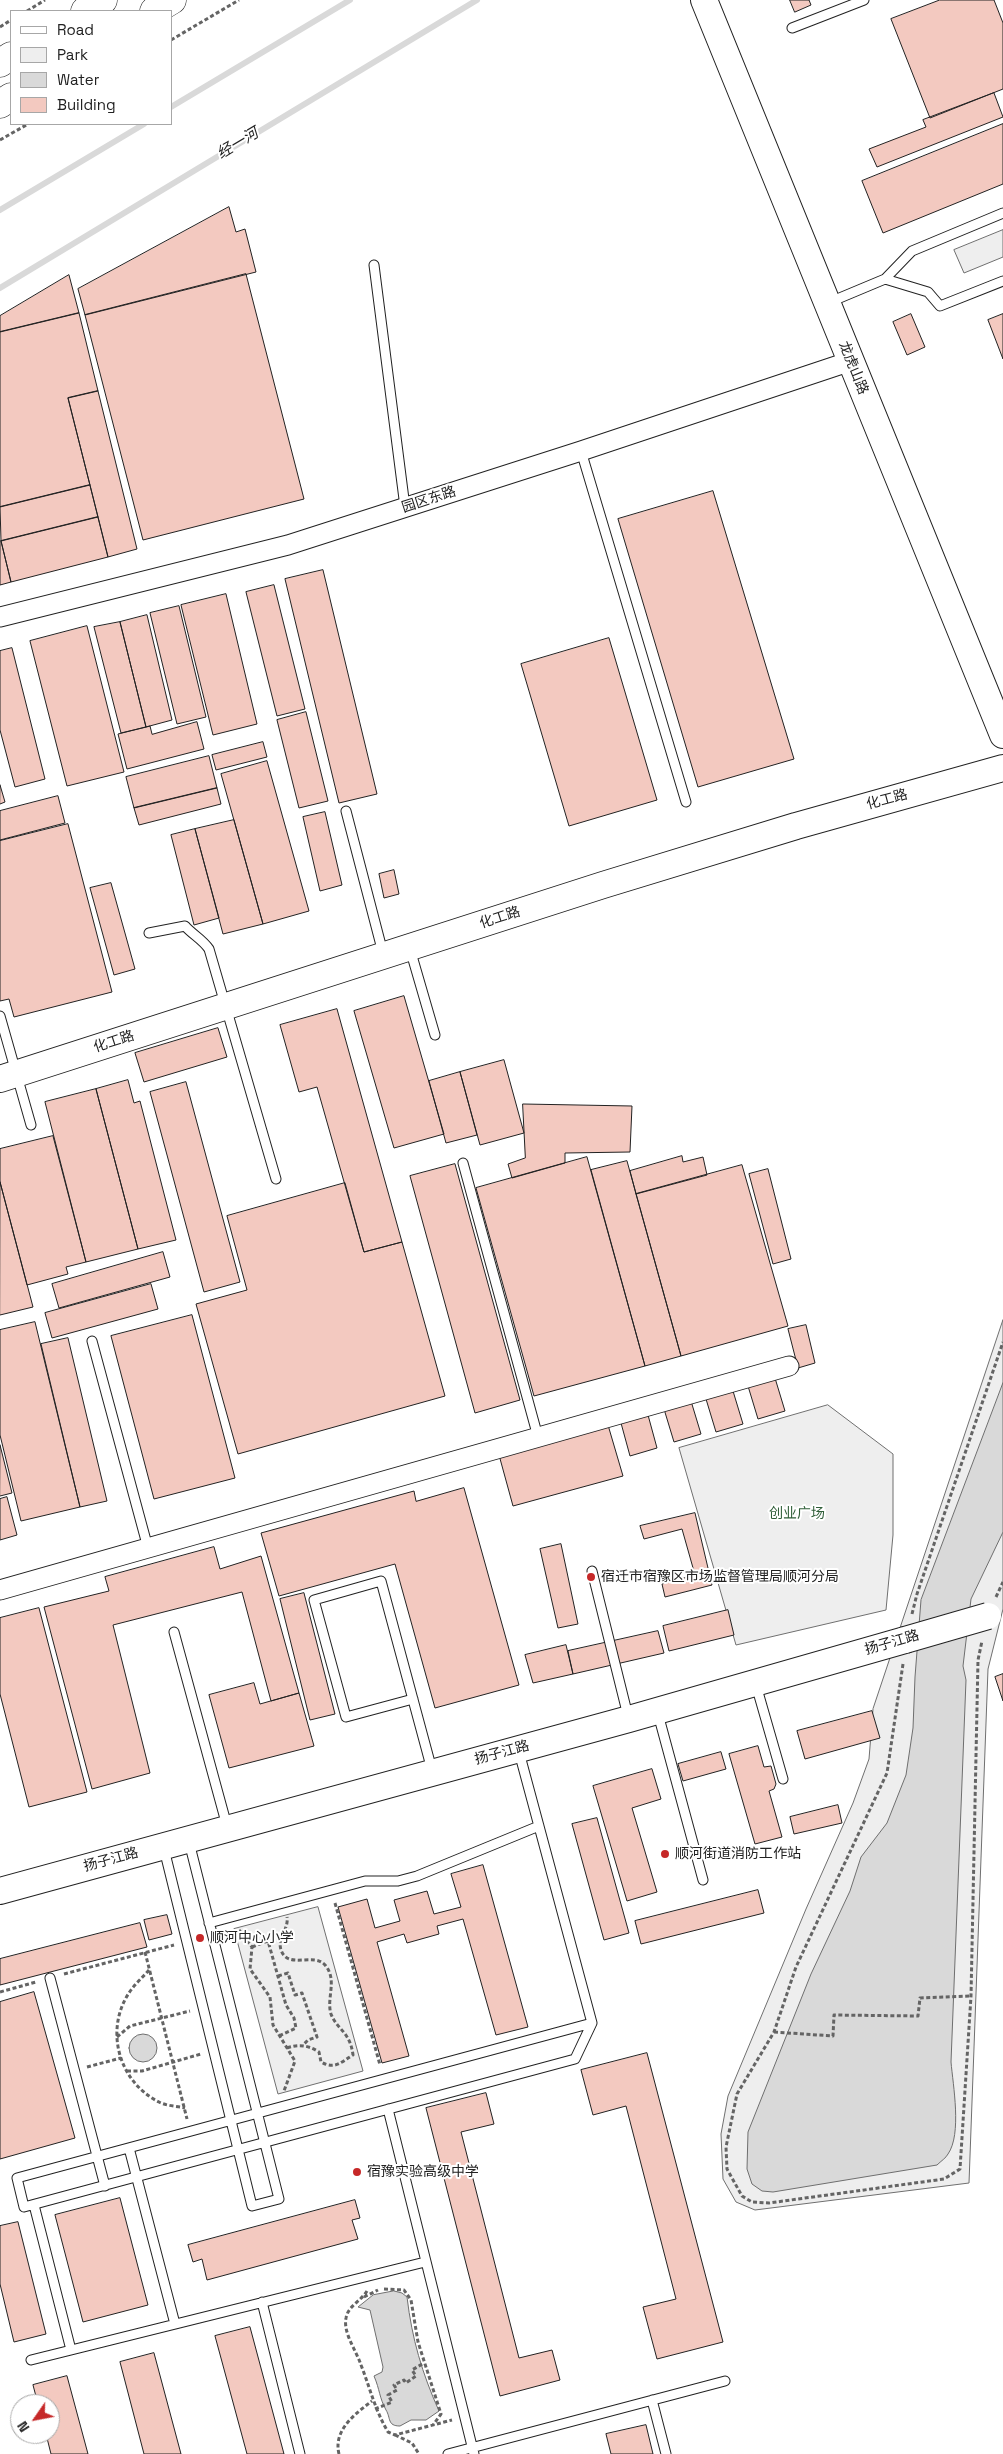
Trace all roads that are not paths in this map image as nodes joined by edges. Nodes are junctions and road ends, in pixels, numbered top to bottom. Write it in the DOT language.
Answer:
graph roads {
  1 [pos="104,0"];
  2 [pos="172,0"];
  3 [pos="704,0"];
  4 [pos="864,0"];
  5 [pos="87,10"];
  6 [pos="156,10"];
  7 [pos="792,28"];
  8 [pos="1003,213"];
  9 [pos="374,265"];
  10 [pos="885,279"];
  11 [pos="1003,281"];
  12 [pos="827,304"];
  13 [pos="851,361"];
  14 [pos="581,451"];
  15 [pos="406,508"];
  16 [pos="0,617"];
  17 [pos="1003,735"];
  18 [pos="1003,768"];
  19 [pos="686,802"];
  20 [pos="346,811"];
  21 [pos="149,933"];
  22 [pos="409,947"];
  23 [pos="384,956"];
  24 [pos="226,1006"];
  25 [pos="0,1016"];
  26 [pos="435,1035"];
  27 [pos="8,1076"];
  28 [pos="31,1125"];
  29 [pos="463,1163"];
  30 [pos="276,1179"];
  31 [pos="92,1341"];
  32 [pos="789,1366"];
  33 [pos="538,1437"];
  34 [pos="148,1548"];
  35 [pos="592,1571"];
  36 [pos="0,1590"];
  37 [pos="996,1614"];
  38 [pos="174,1632"];
  39 [pos="755,1682"];
  40 [pos="413,1699"];
  41 [pos="657,1711"];
  42 [pos="629,1719"];
  43 [pos="518,1749"];
  44 [pos="432,1772"];
  45 [pos="783,1779"];
  46 [pos="539,1826"];
  47 [pos="228,1829"];
  48 [pos="188,1839"];
  49 [pos="163,1846"];
  50 [pos="703,1880"];
  51 [pos="0,1891"];
  52 [pos="209,1923"];
  53 [pos="50,1978"];
  54 [pos="592,2023"];
  55 [pos="388,2109"];
  56 [pos="257,2114"];
  57 [pos="231,2120"];
  58 [pos="264,2143"];
  59 [pos="129,2148"];
  60 [pos="238,2150"];
  61 [pos="97,2156"];
  62 [pos="137,2177"];
  63 [pos="105,2186"];
  64 [pos="34,2205"];
  65 [pos="424,2262"];
  66 [pos="262,2302"];
  67 [pos="175,2324"];
  68 [pos="71,2350"];
  69 [pos="31,2360"];
  70 [pos="725,2381"];
  71 [pos="652,2400"];
  72 [pos="473,2451"];
  73 [pos="300,2454"];
  74 [pos="448,2454"];
  75 [pos="666,2454"];
  1 -- 5 [label="main road"];
  2 -- 6 [label="main road"];
  3 -- 12 [label="street, 龙虎山路"];
  4 -- 7 [label="lane"];
  8 -- 10 [label="lane"];
  9 -- 15 [label="lane"];
  10 -- 11 [label="lane"];
  10 -- 12 [label="lane"];
  12 -- 13 [label="street, 龙虎山路"];
  13 -- 14 [label="street, 园区东路"];
  13 -- 17 [label="street, 龙虎山路"];
  14 -- 15 [label="street, 园区东路"];
  14 -- 19 [label="lane"];
  15 -- 16 [label="street, 园区东路"];
  18 -- 22 [label="street, 化工路"];
  20 -- 23 [label="lane"];
  21 -- 24 [label="lane"];
  22 -- 23 [label="street, 化工路"];
  22 -- 26 [label="lane"];
  23 -- 24 [label="street, 化工路"];
  24 -- 27 [label="street, 化工路"];
  24 -- 30 [label="lane"];
  25 -- 27 [label="lane"];
  27 -- 28 [label="lane"];
  29 -- 33 [label="lane"];
  31 -- 34 [label="lane"];
  32 -- 33 [label="street"];
  33 -- 34 [label="street"];
  34 -- 36 [label="street"];
  35 -- 42 [label="lane"];
  37 -- 39 [label="street, 扬子江路, bridge"];
  38 -- 47 [label="lane"];
  39 -- 41 [label="street, 扬子江路"];
  39 -- 45 [label="lane"];
  40 -- 40 [label="lane"];
  40 -- 44 [label="lane"];
  41 -- 42 [label="street, 扬子江路"];
  41 -- 50 [label="lane"];
  42 -- 43 [label="street, 扬子江路"];
  43 -- 44 [label="street, 扬子江路"];
  43 -- 46 [label="lane"];
  44 -- 47 [label="street, 扬子江路"];
  46 -- 52 [label="lane"];
  46 -- 54 [label="lane"];
  47 -- 48 [label="street, 扬子江路"];
  48 -- 49 [label="street, 扬子江路"];
  48 -- 52 [label="lane"];
  49 -- 51 [label="street, 扬子江路"];
  49 -- 57 [label="lane"];
  52 -- 56 [label="lane"];
  53 -- 61 [label="lane"];
  54 -- 55 [label="lane"];
  54 -- 56 [label="lane"];
  55 -- 58 [label="lane"];
  55 -- 65 [label="lane"];
  56 -- 57 [label="lane"];
  56 -- 58 [label="lane"];
  57 -- 59 [label="lane"];
  57 -- 60 [label="lane"];
  58 -- 60 [label="lane"];
  58 -- 60 [label="lane"];
  59 -- 61 [label="lane"];
  59 -- 62 [label="lane"];
  60 -- 62 [label="lane"];
  61 -- 63 [label="lane"];
  61 -- 64 [label="lane"];
  62 -- 63 [label="lane"];
  62 -- 67 [label="lane"];
  63 -- 64 [label="lane"];
  64 -- 68 [label="lane"];
  65 -- 66 [label="lane"];
  65 -- 72 [label="lane"];
  66 -- 67 [label="lane"];
  66 -- 73 [label="lane"];
  67 -- 68 [label="lane"];
  68 -- 69 [label="lane"];
  70 -- 71 [label="lane"];
  71 -- 72 [label="lane"];
  71 -- 75 [label="lane"];
  72 -- 74 [label="lane"];
}
